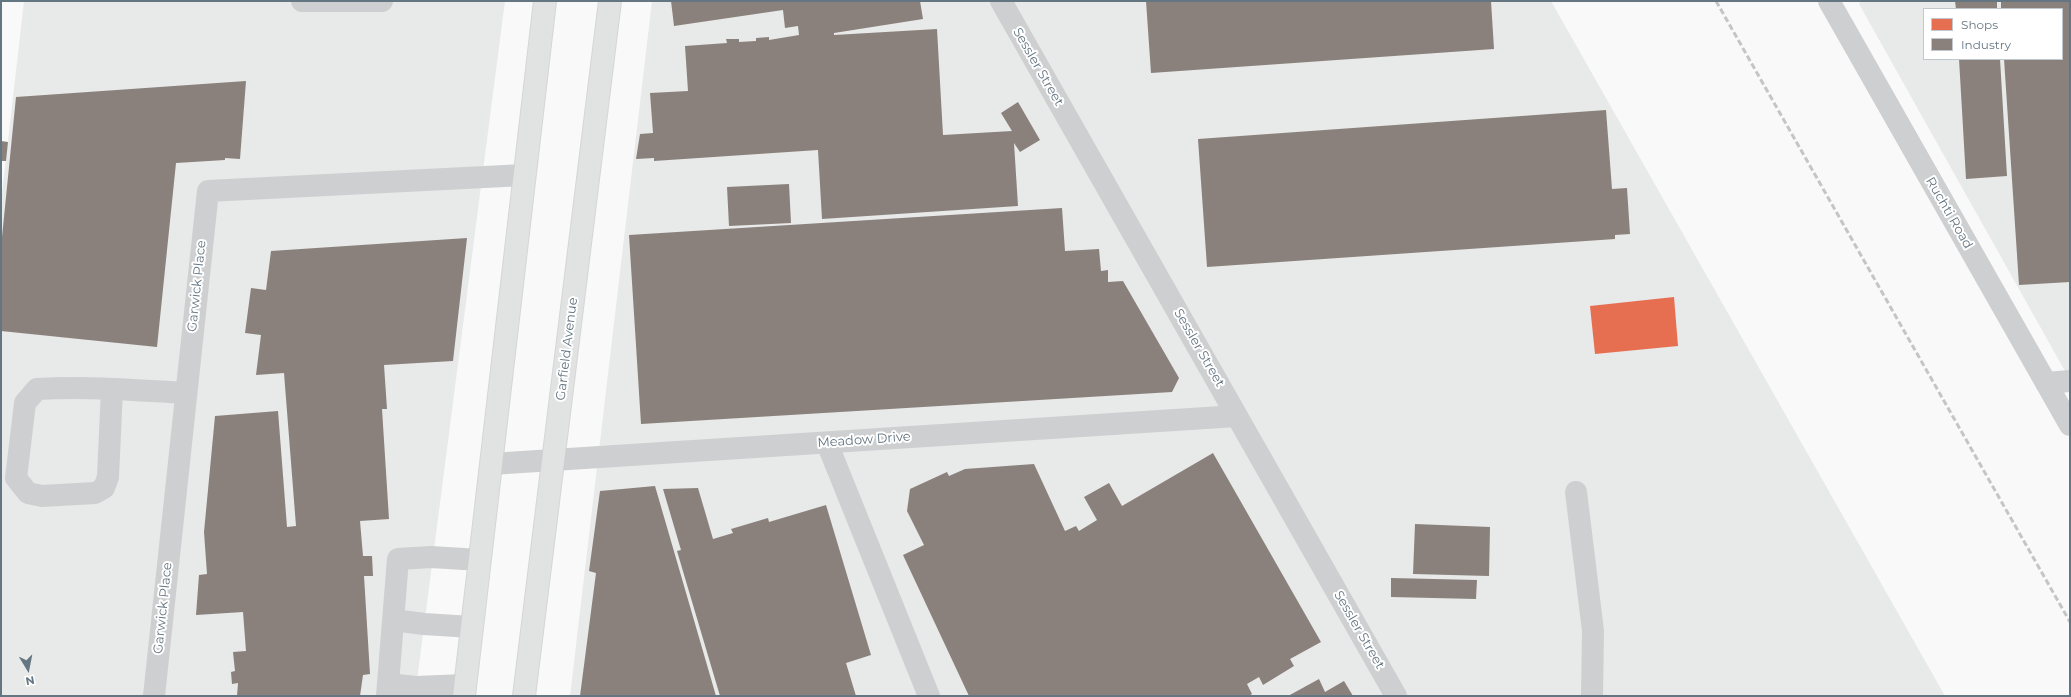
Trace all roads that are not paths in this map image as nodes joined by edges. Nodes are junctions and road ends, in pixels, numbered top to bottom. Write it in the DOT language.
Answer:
graph roads {
  1 [pos="302,1"];
  2 [pos="382,1"];
  3 [pos="545,1"];
  4 [pos="610,1"];
  5 [pos="1000,1"];
  6 [pos="1829,1"];
  7 [pos="524,175"];
  8 [pos="2070,381"];
  9 [pos="2046,383"];
  10 [pos="112,388"];
  11 [pos="186,393"];
  12 [pos="1237,416"];
  13 [pos="2070,425"];
  14 [pos="827,443"];
  15 [pos="553,460"];
  16 [pos="491,464"];
  17 [pos="1576,492"];
  18 [pos="480,560"];
  19 [pos="393,620"];
  20 [pos="472,627"];
  21 [pos="388,690"];
  22 [pos="465,690"];
  23 [pos="154,696"];
  24 [pos="524,696"];
  25 [pos="929,696"];
  26 [pos="1396,696"];
  27 [pos="1592,696"];
  1 -- 2 [label="street"];
  3 -- 7 [label="main road"];
  4 -- 15 [label="main road, Garfield Avenue"];
  5 -- 12 [label="street, Sessler Street"];
  6 -- 9 [label="street, Ruchti Road"];
  7 -- 11 [label="street, Garwick Place"];
  7 -- 16 [label="main road"];
  8 -- 9 [label="street"];
  9 -- 13 [label="street, Ruchti Road"];
  10 -- 10 [label="street"];
  10 -- 11 [label="street"];
  11 -- 23 [label="street, Garwick Place"];
  12 -- 14 [label="street, Meadow Drive"];
  12 -- 26 [label="street, Sessler Street"];
  14 -- 15 [label="street, Meadow Drive"];
  14 -- 25 [label="street"];
  15 -- 16 [label="street, Meadow Drive"];
  15 -- 24 [label="main road, Garfield Avenue"];
  16 -- 18 [label="main road"];
  17 -- 27 [label="street"];
  18 -- 19 [label="street"];
  18 -- 20 [label="main road"];
  19 -- 20 [label="street"];
  19 -- 21 [label="street"];
  20 -- 22 [label="main road"];
  21 -- 22 [label="street"];
}
